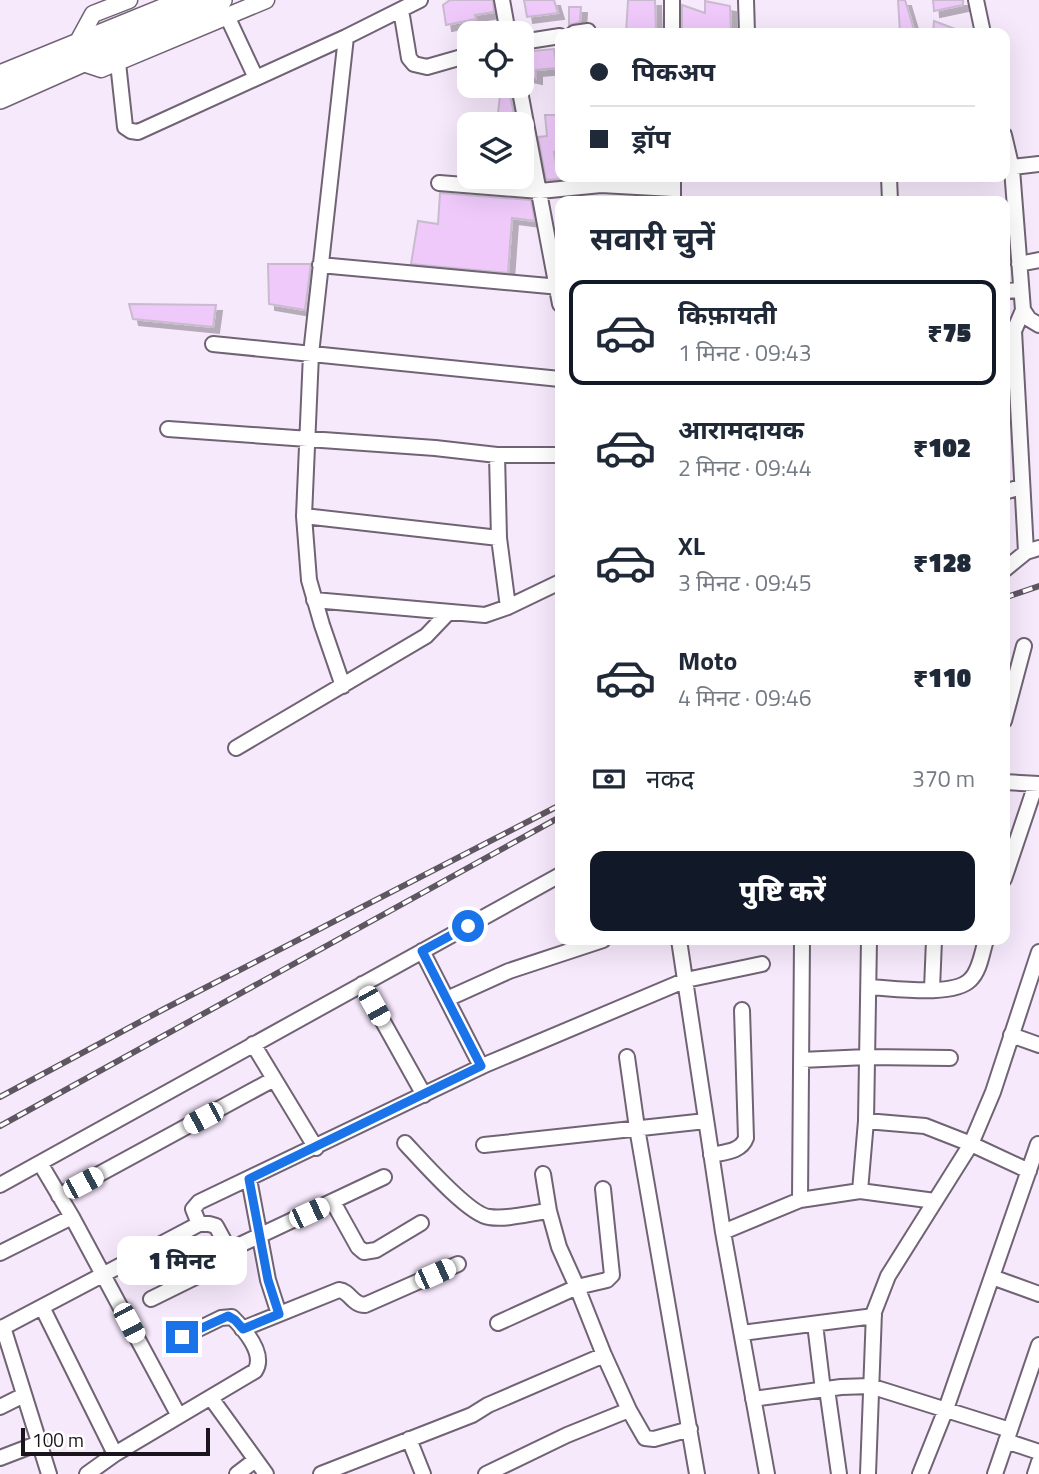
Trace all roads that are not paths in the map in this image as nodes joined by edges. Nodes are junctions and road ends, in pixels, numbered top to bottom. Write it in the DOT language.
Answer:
graph roads {
  1 [pos="129,0"];
  2 [pos="187,0"];
  3 [pos="266,0"];
  4 [pos="420,0"];
  5 [pos="502,0"];
  6 [pos="672,0"];
  7 [pos="746,0"];
  8 [pos="976,0"];
  9 [pos="224,8"];
  10 [pos="401,10"];
  11 [pos="506,21"];
  12 [pos="672,28"];
  13 [pos="747,28"];
  14 [pos="982,28"];
  15 [pos="346,37"];
  16 [pos="555,37"];
  17 [pos="534,40"];
  18 [pos="106,50"];
  19 [pos="78,54"];
  20 [pos="457,58"];
  21 [pos="0,76"];
  22 [pos="256,78"];
  23 [pos="0,98"];
  24 [pos="521,98"];
  25 [pos="1039,164"];
  26 [pos="1010,169"];
  27 [pos="1010,182"];
  28 [pos="439,183"];
  29 [pos="673,189"];
  30 [pos="540,191"];
  31 [pos="1039,260"];
  32 [pos="1019,264"];
  33 [pos="320,265"];
  34 [pos="555,271"];
  35 [pos="555,287"];
  36 [pos="1021,290"];
  37 [pos="1010,291"];
  38 [pos="1023,310"];
  39 [pos="1039,325"];
  40 [pos="213,344"];
  41 [pos="311,355"];
  42 [pos="555,379"];
  43 [pos="168,429"];
  44 [pos="307,440"];
  45 [pos="497,455"];
  46 [pos="555,455"];
  47 [pos="1021,487"];
  48 [pos="1010,490"];
  49 [pos="304,516"];
  50 [pos="499,538"];
  51 [pos="1032,550"];
  52 [pos="1010,566"];
  53 [pos="555,584"];
  54 [pos="314,600"];
  55 [pos="508,607"];
  56 [pos="447,614"];
  57 [pos="1024,646"];
  58 [pos="343,686"];
  59 [pos="1010,698"];
  60 [pos="236,748"];
  61 [pos="1010,782"];
  62 [pos="1037,784"];
  63 [pos="1010,862"];
  64 [pos="555,878"];
  65 [pos="588,945"];
  66 [pos="680,945"];
  67 [pos="802,945"];
  68 [pos="869,945"];
  69 [pos="934,945"];
  70 [pos="985,945"];
  71 [pos="422,951"];
  72 [pos="1039,952"];
  73 [pos="762,964"];
  74 [pos="687,980"];
  75 [pos="362,984"];
  76 [pos="869,987"];
  77 [pos="932,989"];
  78 [pos="447,999"];
  79 [pos="742,1010"];
  80 [pos="1011,1035"];
  81 [pos="253,1044"];
  82 [pos="1039,1045"];
  83 [pos="627,1056"];
  84 [pos="867,1057"];
  85 [pos="950,1058"];
  86 [pos="801,1060"];
  87 [pos="481,1066"];
  88 [pos="274,1079"];
  89 [pos="424,1095"];
  90 [pos="706,1121"];
  91 [pos="866,1121"];
  92 [pos="637,1128"];
  93 [pos="405,1143"];
  94 [pos="971,1144"];
  95 [pos="1038,1144"];
  96 [pos="484,1145"];
  97 [pos="316,1148"];
  98 [pos="711,1155"];
  99 [pos="40,1163"];
  100 [pos="1029,1171"];
  101 [pos="544,1174"];
  102 [pos="384,1177"];
  103 [pos="249,1179"];
  104 [pos="0,1185"];
  105 [pos="603,1189"];
  106 [pos="860,1192"];
  107 [pos="59,1196"];
  108 [pos="800,1200"];
  109 [pos="934,1201"];
  110 [pos="333,1202"];
  111 [pos="549,1211"];
  112 [pos="72,1217"];
  113 [pos="421,1223"];
  114 [pos="199,1224"];
  115 [pos="723,1232"];
  116 [pos="261,1235"];
  117 [pos="229,1250"];
  118 [pos="0,1253"];
  119 [pos="458,1264"];
  120 [pos="104,1276"];
  121 [pos="992,1277"];
  122 [pos="577,1287"];
  123 [pos="1039,1294"];
  124 [pos="152,1299"];
  125 [pos="42,1307"];
  126 [pos="279,1314"];
  127 [pos="874,1316"];
  128 [pos="498,1323"];
  129 [pos="816,1324"];
  130 [pos="2,1328"];
  131 [pos="243,1329"];
  132 [pos="742,1333"];
  133 [pos="182,1337"];
  134 [pos="1039,1345"];
  135 [pos="604,1355"];
  136 [pos="870,1387"];
  137 [pos="825,1389"];
  138 [pos="24,1395"];
  139 [pos="211,1398"];
  140 [pos="753,1399"];
  141 [pos="0,1407"];
  142 [pos="629,1409"];
  143 [pos="946,1409"];
  144 [pos="179,1416"];
  145 [pos="690,1429"];
  146 [pos="1008,1435"];
  147 [pos="410,1439"];
  148 [pos="39,1443"];
  149 [pos="1039,1452"];
  150 [pos="115,1454"];
  151 [pos="0,1458"];
  152 [pos="254,1461"];
  153 [pos="1039,1462"];
  154 [pos="49,1474"];
  155 [pos="87,1474"];
  156 [pos="237,1474"];
  157 [pos="266,1474"];
  158 [pos="321,1474"];
  159 [pos="423,1474"];
  160 [pos="486,1474"];
  161 [pos="698,1474"];
  162 [pos="766,1474"];
  163 [pos="839,1474"];
  164 [pos="868,1474"];
  165 [pos="920,1474"];
  166 [pos="995,1474"];
  167 [pos="1035,1474"];
  1 -- 19 [label="street"];
  2 -- 18 [label="main road"];
  3 -- 9 [label="street"];
  4 -- 10 [label="street"];
  5 -- 11 [label="street"];
  6 -- 12 [label="street"];
  7 -- 13 [label="street"];
  8 -- 14 [label="street"];
  9 -- 18 [label="main road"];
  9 -- 22 [label="street"];
  10 -- 15 [label="street"];
  10 -- 20 [label="street"];
  15 -- 22 [label="street"];
  15 -- 33 [label="street"];
  16 -- 17 [label="street"];
  18 -- 19 [label="main road"];
  18 -- 22 [label="street"];
  19 -- 21 [label="main road"];
  19 -- 23 [label="main road"];
  24 -- 30 [label="street"];
  25 -- 26 [label="street"];
  27 -- 32 [label="street"];
  28 -- 30 [label="street"];
  29 -- 30 [label="street"];
  30 -- 34 [label="street"];
  31 -- 32 [label="street"];
  32 -- 36 [label="street"];
  33 -- 35 [label="street"];
  33 -- 41 [label="street"];
  36 -- 37 [label="street"];
  36 -- 38 [label="street"];
  38 -- 39 [label="street"];
  38 -- 47 [label="street"];
  40 -- 41 [label="street"];
  41 -- 42 [label="street"];
  41 -- 44 [label="street"];
  43 -- 44 [label="street"];
  44 -- 45 [label="street"];
  44 -- 49 [label="street"];
  45 -- 46 [label="street"];
  45 -- 50 [label="street"];
  47 -- 48 [label="street"];
  47 -- 51 [label="street"];
  49 -- 50 [label="street"];
  49 -- 54 [label="street"];
  50 -- 55 [label="street"];
  51 -- 52 [label="street"];
  53 -- 55 [label="street"];
  54 -- 56 [label="street"];
  54 -- 58 [label="street"];
  55 -- 56 [label="street"];
  56 -- 58 [label="street"];
  57 -- 59 [label="street"];
  58 -- 60 [label="street"];
  61 -- 62 [label="street"];
  62 -- 63 [label="street"];
  64 -- 71 [label="street"];
  65 -- 78 [label="street"];
  66 -- 74 [label="street"];
  67 -- 86 [label="street"];
  68 -- 76 [label="street"];
  69 -- 77 [label="street"];
  70 -- 77 [label="street"];
  71 -- 75 [label="street"];
  71 -- 78 [label="street"];
  72 -- 80 [label="street"];
  73 -- 74 [label="street"];
  74 -- 87 [label="street"];
  74 -- 90 [label="street"];
  75 -- 81 [label="street"];
  75 -- 89 [label="street"];
  76 -- 77 [label="street"];
  76 -- 84 [label="street"];
  78 -- 87 [label="street"];
  79 -- 98 [label="street"];
  80 -- 82 [label="street"];
  80 -- 94 [label="street"];
  81 -- 88 [label="street"];
  81 -- 99 [label="street"];
  83 -- 92 [label="street"];
  84 -- 85 [label="street"];
  84 -- 86 [label="street"];
  84 -- 91 [label="street"];
  86 -- 108 [label="street"];
  87 -- 89 [label="street"];
  88 -- 97 [label="street"];
  88 -- 107 [label="street"];
  89 -- 97 [label="street"];
  90 -- 92 [label="street"];
  90 -- 98 [label="street"];
  91 -- 94 [label="street"];
  91 -- 106 [label="street"];
  92 -- 96 [label="street"];
  92 -- 145 [label="street"];
  93 -- 111 [label="street"];
  94 -- 100 [label="street"];
  94 -- 109 [label="street"];
  95 -- 100 [label="street"];
  97 -- 103 [label="street"];
  98 -- 115 [label="street"];
  99 -- 104 [label="street"];
  99 -- 107 [label="street"];
  100 -- 121 [label="street"];
  101 -- 111 [label="street"];
  102 -- 110 [label="street"];
  103 -- 114 [label="street"];
  103 -- 116 [label="street"];
  105 -- 122 [label="street"];
  106 -- 108 [label="street"];
  106 -- 109 [label="street"];
  107 -- 112 [label="street"];
  108 -- 115 [label="street"];
  109 -- 127 [label="street"];
  110 -- 113 [label="street"];
  110 -- 116 [label="street"];
  111 -- 122 [label="street"];
  112 -- 118 [label="street"];
  112 -- 120 [label="street"];
  114 -- 117 [label="street"];
  114 -- 120 [label="street"];
  115 -- 132 [label="street"];
  116 -- 117 [label="street"];
  116 -- 126 [label="street"];
  117 -- 124 [label="street"];
  119 -- 126 [label="street"];
  120 -- 125 [label="street"];
  120 -- 144 [label="street"];
  121 -- 123 [label="street"];
  121 -- 143 [label="street"];
  122 -- 128 [label="street"];
  122 -- 135 [label="street"];
  125 -- 130 [label="street"];
  125 -- 150 [label="street"];
  126 -- 131 [label="street"];
  127 -- 129 [label="street"];
  127 -- 136 [label="street"];
  129 -- 132 [label="street"];
  129 -- 137 [label="street"];
  130 -- 138 [label="street"];
  131 -- 133 [label="street"];
  131 -- 139 [label="street"];
  132 -- 140 [label="street"];
  134 -- 146 [label="street"];
  135 -- 142 [label="street"];
  135 -- 147 [label="street"];
  136 -- 137 [label="street"];
  136 -- 143 [label="street"];
  136 -- 164 [label="street"];
  137 -- 140 [label="street"];
  137 -- 163 [label="street"];
  138 -- 141 [label="street"];
  138 -- 148 [label="street"];
  139 -- 144 [label="street"];
  139 -- 152 [label="street"];
  140 -- 162 [label="street"];
  142 -- 145 [label="street"];
  142 -- 160 [label="street"];
  143 -- 146 [label="street"];
  143 -- 165 [label="street"];
  144 -- 150 [label="street"];
  145 -- 161 [label="street"];
  146 -- 149 [label="street"];
  146 -- 166 [label="street"];
  147 -- 158 [label="street"];
  147 -- 159 [label="street"];
  148 -- 151 [label="street"];
  148 -- 154 [label="street"];
  150 -- 155 [label="street"];
  152 -- 156 [label="street"];
  152 -- 157 [label="street"];
  153 -- 167 [label="street"];
}
